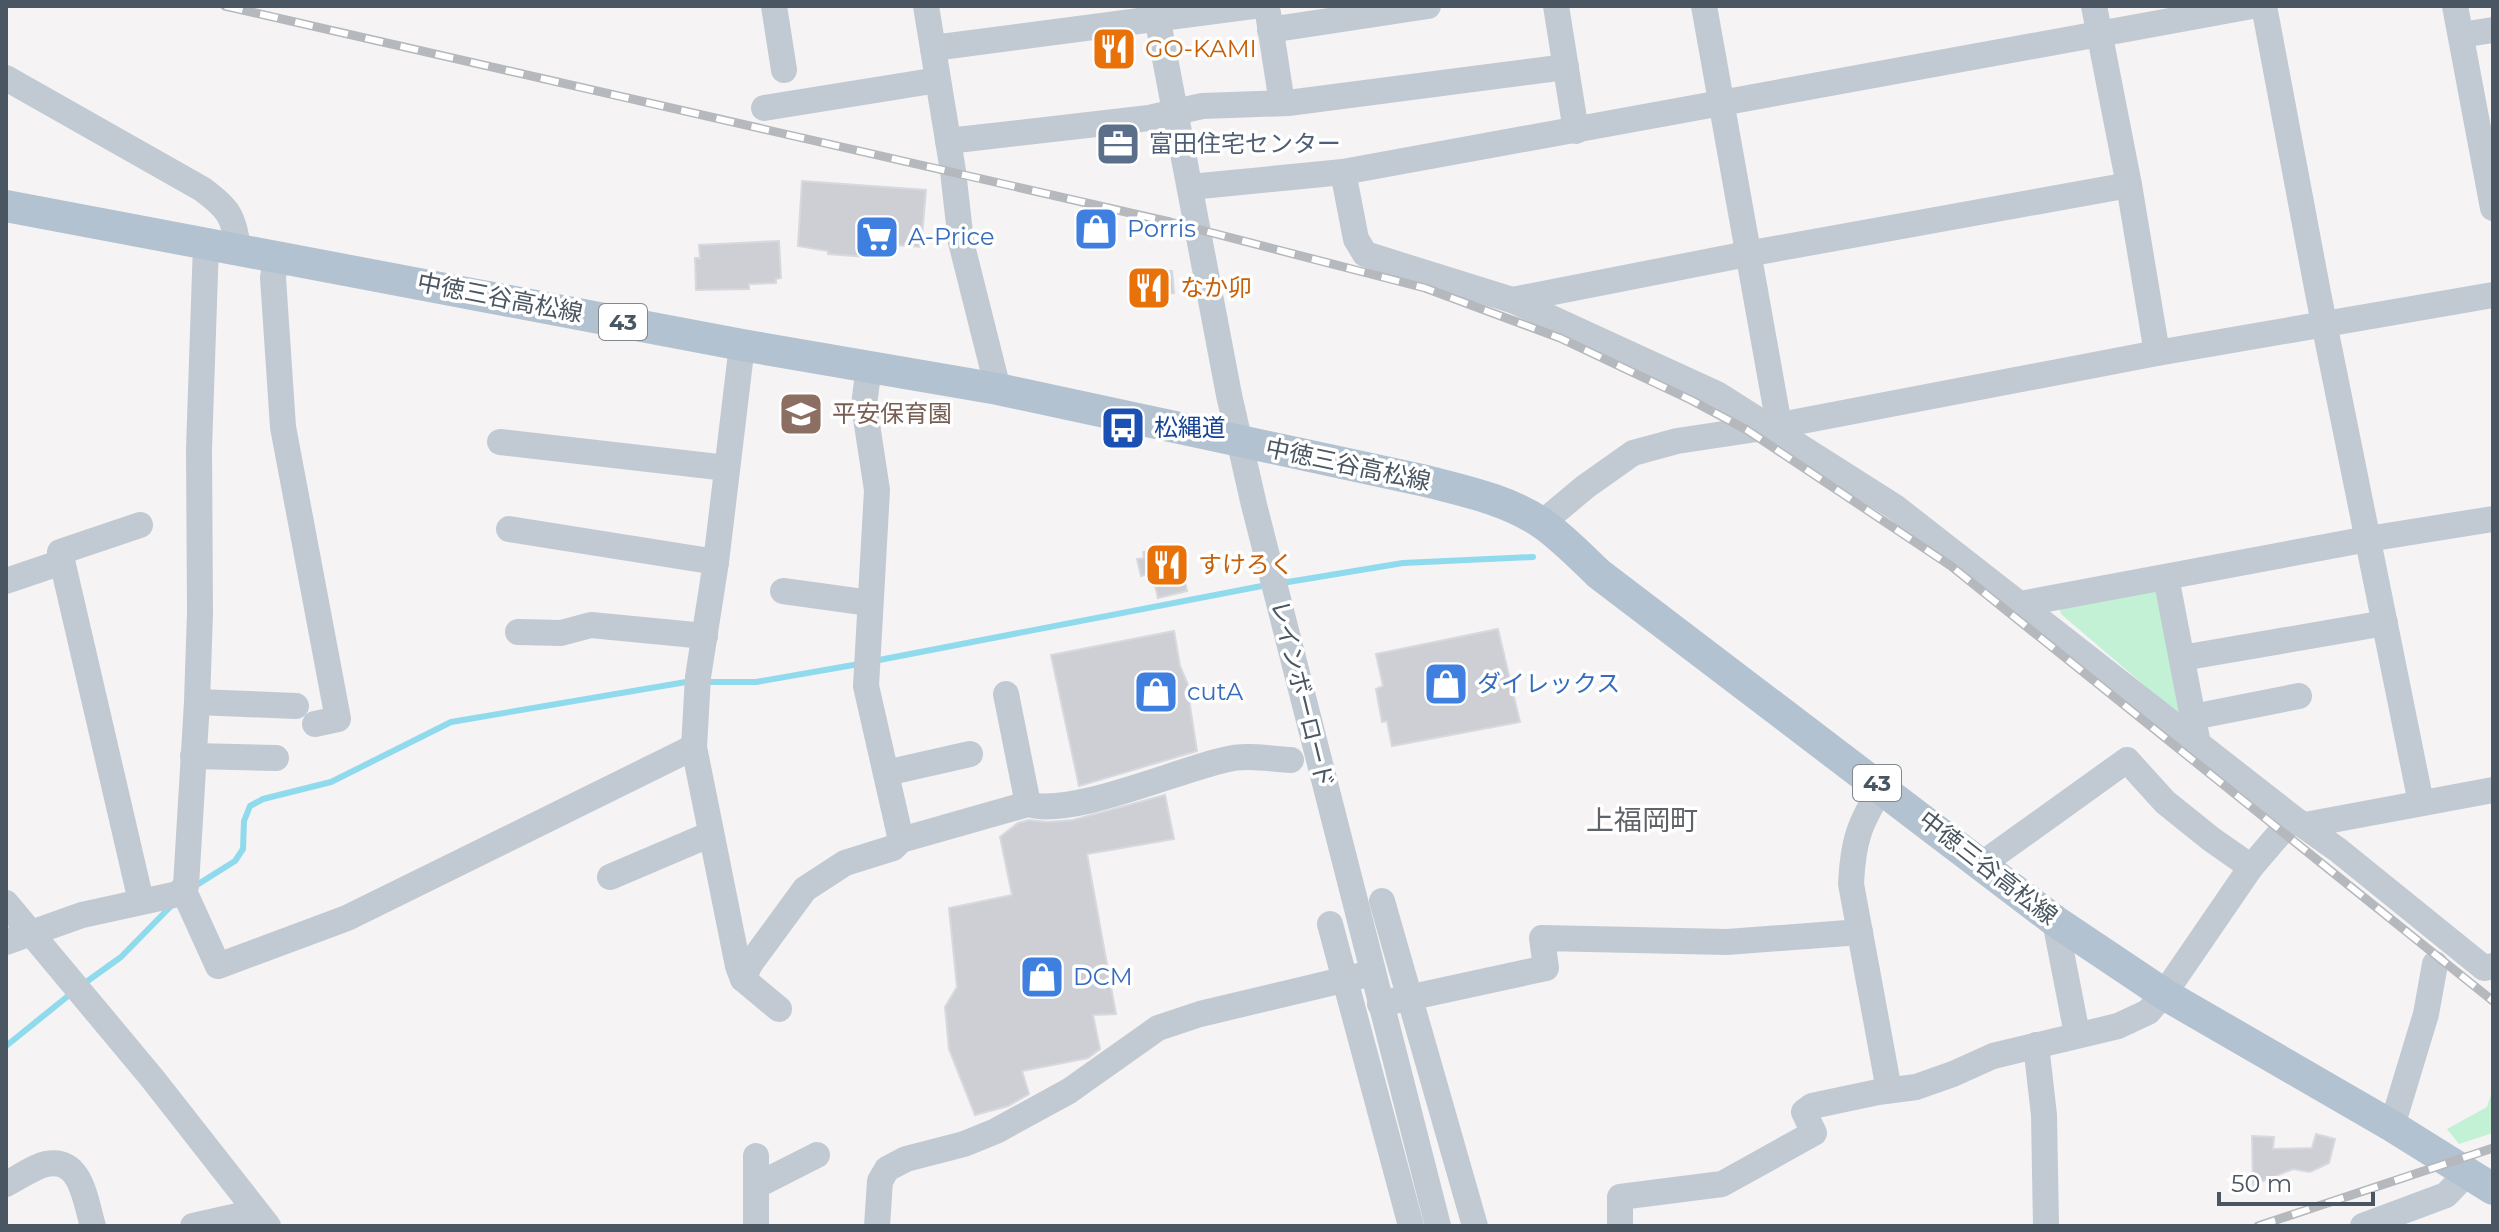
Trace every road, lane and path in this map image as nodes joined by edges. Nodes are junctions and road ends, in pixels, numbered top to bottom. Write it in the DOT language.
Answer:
graph roads {
  1 [pos="774,6"];
  2 [pos="926,6"];
  3 [pos="1253,6"];
  4 [pos="1428,6"];
  5 [pos="1556,6"];
  6 [pos="1704,6"];
  7 [pos="2094,6"];
  8 [pos="2252,6"];
  9 [pos="2264,6"];
  10 [pos="2455,6"];
  11 [pos="1156,12"];
  12 [pos="1268,18"];
  13 [pos="2493,30"];
  14 [pos="2099,33"];
  15 [pos="2461,35"];
  16 [pos="933,48"];
  17 [pos="1566,67"];
  18 [pos="784,70"];
  19 [pos="6,78"];
  20 [pos="938,80"];
  21 [pos="1723,101"];
  22 [pos="1282,103"];
  23 [pos="764,108"];
  24 [pos="1175,112"];
  25 [pos="2485,124"];
  26 [pos="1576,131"];
  27 [pos="948,141"];
  28 [pos="1343,172"];
  29 [pos="2129,185"];
  30 [pos="1190,187"];
  31 [pos="6,206"];
  32 [pos="2493,208"];
  33 [pos="206,244"];
  34 [pos="238,249"];
  35 [pos="1747,254"];
  36 [pos="276,256"];
  37 [pos="2493,295"];
  38 [pos="1512,300"];
  39 [pos="2324,323"];
  40 [pos="742,345"];
  41 [pos="2157,353"];
  42 [pos="869,366"];
  43 [pos="998,389"];
  44 [pos="1774,426"];
  45 [pos="1240,441"];
  46 [pos="500,442"];
  47 [pos="727,468"];
  48 [pos="2493,519"];
  49 [pos="1542,523"];
  50 [pos="140,525"];
  51 [pos="509,529"];
  52 [pos="2368,539"];
  53 [pos="62,562"];
  54 [pos="716,562"];
  55 [pos="2166,577"];
  56 [pos="6,581"];
  57 [pos="783,591"];
  58 [pos="870,603"];
  59 [pos="2020,604"];
  60 [pos="2385,623"];
  61 [pos="518,632"];
  62 [pos="705,636"];
  63 [pos="2182,658"];
  64 [pos="1006,694"];
  65 [pos="2299,696"];
  66 [pos="197,702"];
  67 [pos="2193,717"];
  68 [pos="2198,744"];
  69 [pos="694,747"];
  70 [pos="970,754"];
  71 [pos="193,756"];
  72 [pos="276,758"];
  73 [pos="1291,760"];
  74 [pos="886,773"];
  75 [pos="1882,787"];
  76 [pos="2493,790"];
  77 [pos="2421,803"];
  78 [pos="1028,804"];
  79 [pos="2299,821"];
  80 [pos="711,834"];
  81 [pos="901,840"];
  82 [pos="1982,864"];
  83 [pos="2251,867"];
  84 [pos="610,877"];
  85 [pos="183,889"];
  86 [pos="141,901"];
  87 [pos="1382,901"];
  88 [pos="6,903"];
  89 [pos="2055,921"];
  90 [pos="1330,924"];
  91 [pos="1860,932"];
  92 [pos="32,934"];
  93 [pos="6,942"];
  94 [pos="2435,964"];
  95 [pos="2493,966"];
  96 [pos="1372,973"];
  97 [pos="743,979"];
  98 [pos="1345,979"];
  99 [pos="2164,994"];
  100 [pos="1410,999"];
  101 [pos="1380,1004"];
  102 [pos="779,1009"];
  103 [pos="2077,1034"];
  104 [pos="2036,1045"];
  105 [pos="1889,1090"];
  106 [pos="2392,1126"];
  107 [pos="817,1155"];
  108 [pos="756,1156"];
  109 [pos="2480,1180"];
  110 [pos="6,1184"];
  111 [pos="756,1186"];
  112 [pos="261,1218"];
  113 [pos="93,1226"];
  114 [pos="193,1226"];
  115 [pos="756,1226"];
  116 [pos="877,1226"];
  117 [pos="1411,1226"];
  118 [pos="1438,1226"];
  119 [pos="1475,1226"];
  120 [pos="1620,1226"];
  121 [pos="2046,1226"];
  122 [pos="2363,1226"];
  1 -- 18 [label="street"];
  2 -- 16 [label="street"];
  3 -- 11 [label="street"];
  4 -- 12 [label="street"];
  5 -- 17 [label="street"];
  6 -- 21 [label="street"];
  7 -- 14 [label="street"];
  8 -- 14 [label="street"];
  9 -- 39 [label="street"];
  10 -- 15 [label="street"];
  11 -- 16 [label="street"];
  11 -- 24 [label="street, レインボーロード"];
  12 -- 22 [label="street"];
  13 -- 15 [label="street"];
  14 -- 21 [label="street"];
  14 -- 29 [label="street"];
  15 -- 25 [label="street"];
  16 -- 20 [label="street"];
  17 -- 22 [label="street"];
  17 -- 26 [label="street"];
  19 -- 34 [label="street"];
  20 -- 23 [label="street"];
  20 -- 27 [label="street"];
  21 -- 26 [label="street"];
  21 -- 35 [label="street"];
  22 -- 24 [label="street"];
  24 -- 27 [label="street"];
  24 -- 30 [label="street, レインボーロード"];
  25 -- 32 [label="street"];
  26 -- 28 [label="street"];
  27 -- 43 [label="street"];
  28 -- 30 [label="street"];
  28 -- 38 [label="street"];
  29 -- 35 [label="street"];
  29 -- 41 [label="street"];
  30 -- 45 [label="street, レインボーロード"];
  31 -- 33 [label="main road, 中徳三谷高松線 / 43"];
  33 -- 34 [label="main road, 中徳三谷高松線 / 43"];
  33 -- 66 [label="street"];
  34 -- 36 [label="main road, 中徳三谷高松線 / 43"];
  35 -- 38 [label="street"];
  35 -- 44 [label="street"];
  36 -- 40 [label="main road, 中徳三谷高松線 / 43"];
  36 -- 66 [label="street"];
  37 -- 39 [label="street"];
  38 -- 44 [label="street"];
  39 -- 41 [label="street"];
  39 -- 52 [label="street"];
  40 -- 42 [label="main road, 中徳三谷高松線 / 43"];
  40 -- 47 [label="street"];
  41 -- 44 [label="street"];
  42 -- 43 [label="main road, 中徳三谷高松線 / 43"];
  42 -- 58 [label="street"];
  43 -- 45 [label="main road, 中徳三谷高松線 / 43"];
  44 -- 49 [label="street"];
  44 -- 59 [label="street"];
  45 -- 49 [label="main road, 中徳三谷高松線 / 43"];
  45 -- 96 [label="street, レインボーロード"];
  46 -- 47 [label="street"];
  47 -- 54 [label="street"];
  48 -- 52 [label="street"];
  49 -- 75 [label="main road, 中徳三谷高松線 / 43"];
  50 -- 53 [label="street"];
  51 -- 54 [label="street"];
  52 -- 55 [label="street"];
  52 -- 60 [label="street"];
  53 -- 56 [label="street"];
  53 -- 86 [label="street"];
  54 -- 62 [label="street"];
  55 -- 59 [label="street"];
  55 -- 63 [label="street"];
  57 -- 58 [label="street"];
  58 -- 74 [label="street"];
  59 -- 68 [label="street"];
  60 -- 63 [label="street"];
  60 -- 77 [label="street"];
  61 -- 62 [label="street"];
  62 -- 69 [label="street"];
  63 -- 67 [label="street"];
  64 -- 78 [label="street"];
  65 -- 67 [label="street"];
  66 -- 71 [label="street"];
  67 -- 68 [label="street"];
  68 -- 79 [label="street"];
  69 -- 80 [label="street"];
  69 -- 85 [label="street"];
  70 -- 74 [label="street"];
  71 -- 72 [label="street"];
  71 -- 85 [label="street"];
  73 -- 78 [label="street"];
  74 -- 81 [label="street"];
  75 -- 82 [label="main road, 中徳三谷高松線 / 43"];
  75 -- 91 [label="street"];
  76 -- 77 [label="street"];
  77 -- 79 [label="street"];
  78 -- 81 [label="street"];
  79 -- 83 [label="street"];
  79 -- 95 [label="street"];
  80 -- 84 [label="street"];
  80 -- 97 [label="street"];
  81 -- 97 [label="street"];
  82 -- 83 [label="street"];
  82 -- 89 [label="main road, 中徳三谷高松線 / 43"];
  83 -- 99 [label="street"];
  85 -- 86 [label="street"];
  86 -- 92 [label="street"];
  87 -- 100 [label="street"];
  88 -- 92 [label="street"];
  89 -- 99 [label="main road, 中徳三谷高松線 / 43"];
  89 -- 103 [label="street"];
  90 -- 98 [label="street"];
  91 -- 100 [label="street"];
  91 -- 105 [label="street"];
  92 -- 93 [label="street"];
  92 -- 112 [label="street"];
  94 -- 106 [label="street"];
  96 -- 98 [label="street"];
  96 -- 101 [label="street, レインボーロード"];
  97 -- 102 [label="street"];
  98 -- 116 [label="street"];
  98 -- 117 [label="street"];
  99 -- 103 [label="street"];
  99 -- 106 [label="main road, 中徳三谷高松線 / 43"];
  100 -- 101 [label="street"];
  100 -- 119 [label="street"];
  101 -- 118 [label="street, レインボーロード"];
  103 -- 104 [label="street"];
  104 -- 105 [label="street"];
  104 -- 121 [label="street"];
  105 -- 120 [label="street"];
  106 -- 109 [label="main road, 中徳三谷高松線 / 43"];
  107 -- 111 [label="street"];
  108 -- 111 [label="street"];
  109 -- 122 [label="street"];
  110 -- 113 [label="street"];
  111 -- 115 [label="street"];
  112 -- 114 [label="street"];
}
